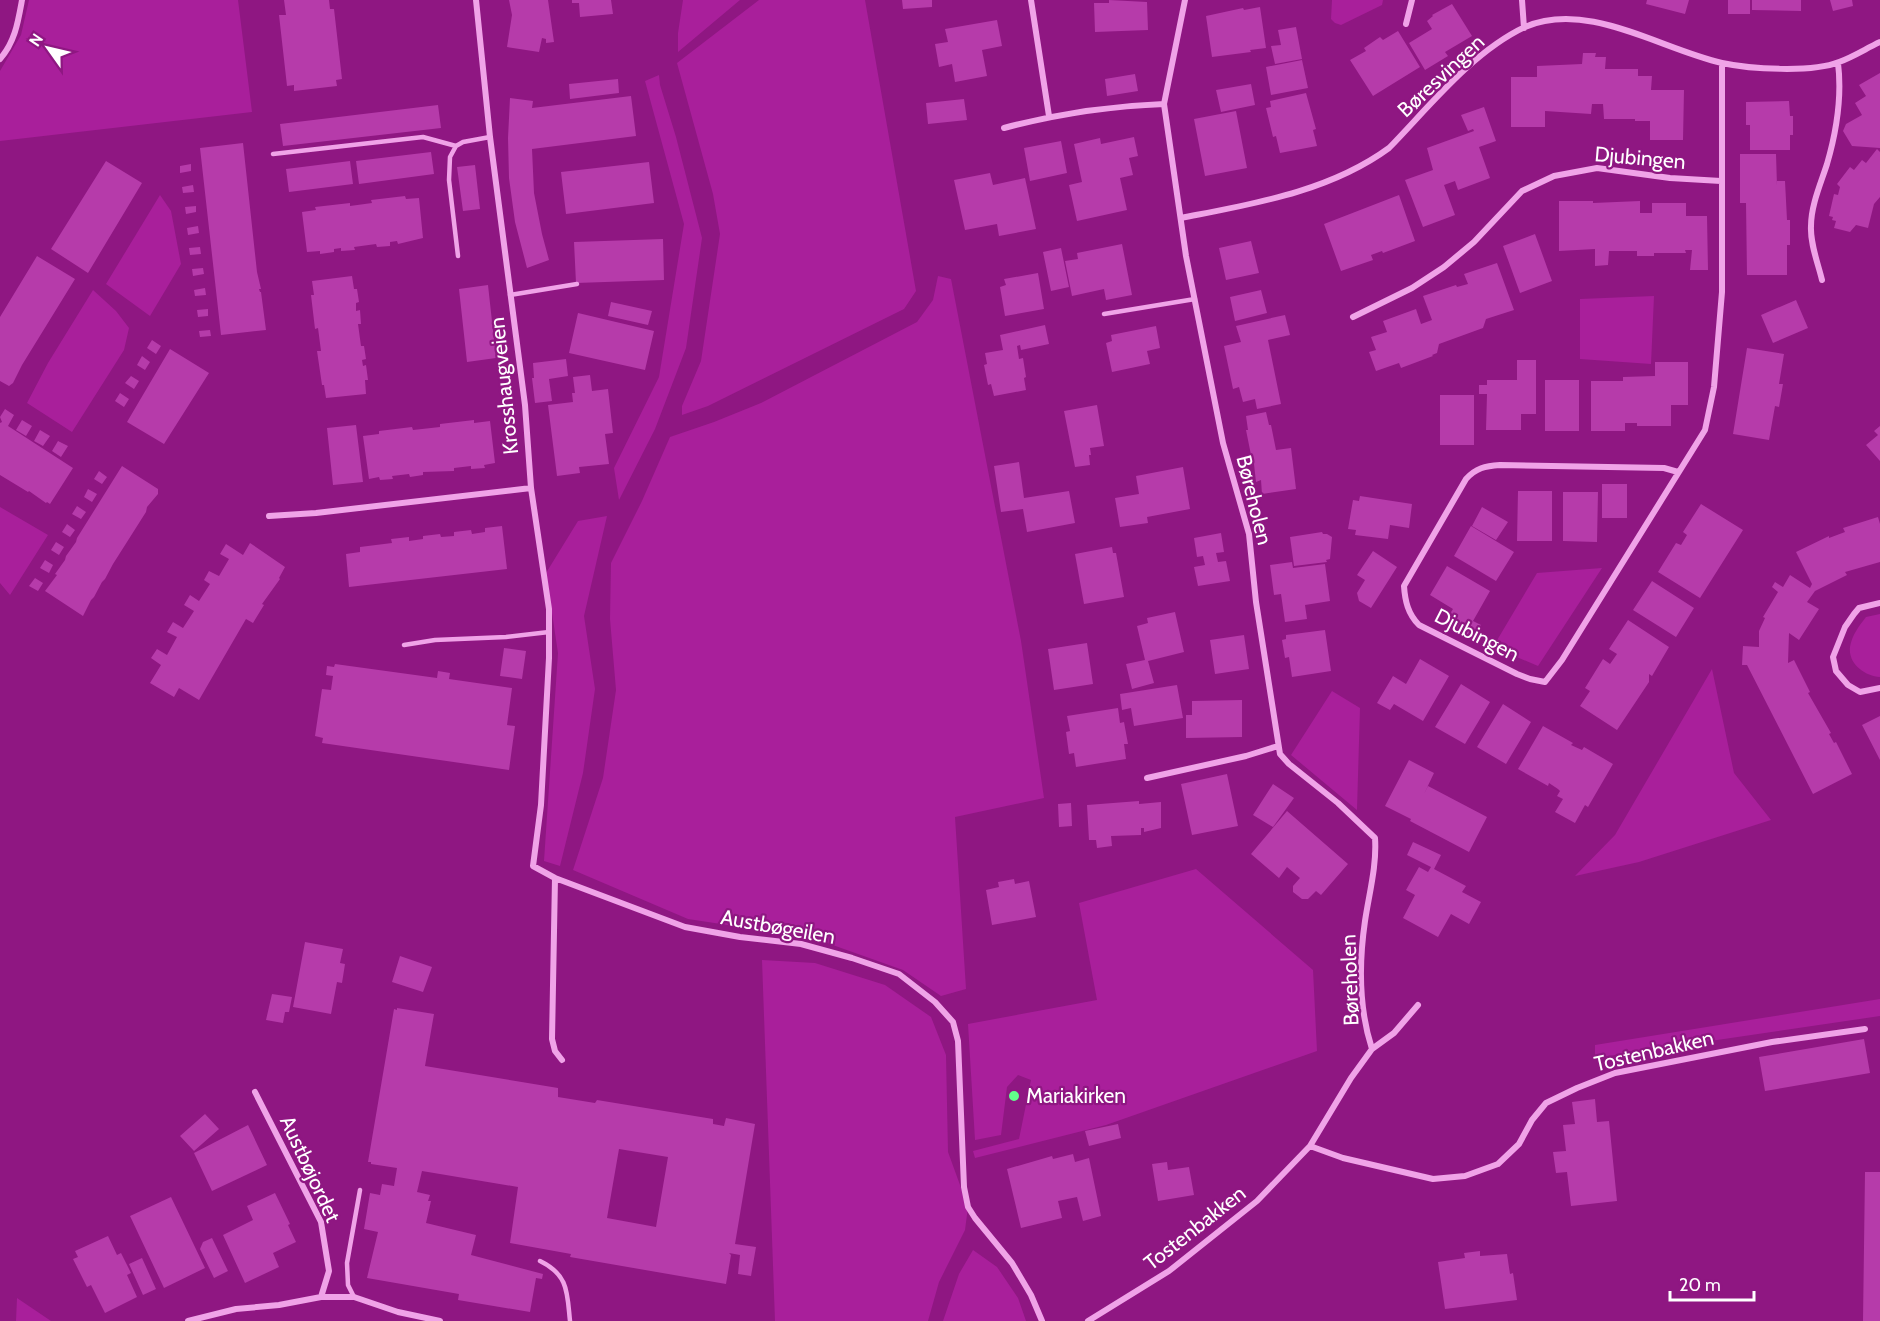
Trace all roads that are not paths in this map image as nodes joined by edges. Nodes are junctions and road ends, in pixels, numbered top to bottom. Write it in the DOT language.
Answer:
graph roads {
  1 [pos="22,0"];
  2 [pos="476,0"];
  3 [pos="1031,0"];
  4 [pos="1185,0"];
  5 [pos="1412,0"];
  6 [pos="1522,0"];
  7 [pos="1406,24"];
  8 [pos="1524,28"];
  9 [pos="1880,42"];
  10 [pos="0,59"];
  11 [pos="1722,63"];
  12 [pos="1838,63"];
  13 [pos="1164,105"];
  14 [pos="1049,116"];
  15 [pos="1004,128"];
  16 [pos="490,137"];
  17 [pos="456,146"];
  18 [pos="273,154"];
  19 [pos="1721,180"];
  20 [pos="1181,218"];
  21 [pos="458,256"];
  22 [pos="1822,280"];
  23 [pos="577,285"];
  24 [pos="510,295"];
  25 [pos="1195,299"];
  26 [pos="1104,314"];
  27 [pos="1353,317"];
  28 [pos="1678,472"];
  29 [pos="531,488"];
  30 [pos="269,516"];
  31 [pos="1880,603"];
  32 [pos="549,632"];
  33 [pos="404,645"];
  34 [pos="1880,688"];
  35 [pos="1278,747"];
  36 [pos="1147,778"];
  37 [pos="533,866"];
  38 [pos="555,878"];
  39 [pos="1418,1005"];
  40 [pos="1865,1029"];
  41 [pos="1372,1049"];
  42 [pos="562,1060"];
  43 [pos="255,1092"];
  44 [pos="1310,1146"];
  45 [pos="360,1190"];
  46 [pos="540,1262"];
  47 [pos="321,1297"];
  48 [pos="354,1297"];
  49 [pos="188,1321"];
  50 [pos="440,1321"];
  51 [pos="570,1321"];
  52 [pos="1042,1321"];
  53 [pos="1088,1321"];
  1 -- 10 [label="street"];
  2 -- 16 [label="street, Krosshaugveien"];
  3 -- 14 [label="street"];
  4 -- 13 [label="street, Børeholen"];
  5 -- 7 [label="street"];
  6 -- 8 [label="street"];
  8 -- 11 [label="street, Børesvingen"];
  8 -- 20 [label="street, Børesvingen"];
  9 -- 12 [label="street, Børesvingen"];
  11 -- 12 [label="street, Børesvingen"];
  11 -- 19 [label="street, Djubingen"];
  12 -- 22 [label="street"];
  13 -- 14 [label="street"];
  13 -- 20 [label="street, Børeholen"];
  14 -- 15 [label="street"];
  16 -- 17 [label="lane"];
  16 -- 24 [label="street, Krosshaugveien"];
  17 -- 18 [label="lane"];
  17 -- 21 [label="lane"];
  19 -- 27 [label="street, Djubingen"];
  19 -- 28 [label="street, Djubingen"];
  20 -- 25 [label="street, Børeholen"];
  23 -- 24 [label="lane"];
  24 -- 29 [label="street, Krosshaugveien"];
  25 -- 26 [label="lane"];
  25 -- 35 [label="street, Børeholen"];
  28 -- 28 [label="street, Djubingen"];
  29 -- 30 [label="street"];
  29 -- 32 [label="street, Krosshaugveien"];
  31 -- 34 [label="street"];
  32 -- 33 [label="lane"];
  32 -- 37 [label="street, Krosshaugveien"];
  35 -- 36 [label="street"];
  35 -- 41 [label="street, Børeholen"];
  37 -- 38 [label="street, Austbøgeilen"];
  38 -- 42 [label="street"];
  38 -- 52 [label="street, Austbøgeilen"];
  39 -- 41 [label="street, Børeholen"];
  40 -- 44 [label="street, Tostenbakken"];
  41 -- 44 [label="street, Tostenbakken"];
  43 -- 47 [label="street, Austbøjordet"];
  44 -- 53 [label="street, Tostenbakken"];
  45 -- 48 [label="lane"];
  46 -- 51 [label="lane"];
  47 -- 48 [label="street"];
  47 -- 49 [label="street"];
  48 -- 50 [label="street"];
}
